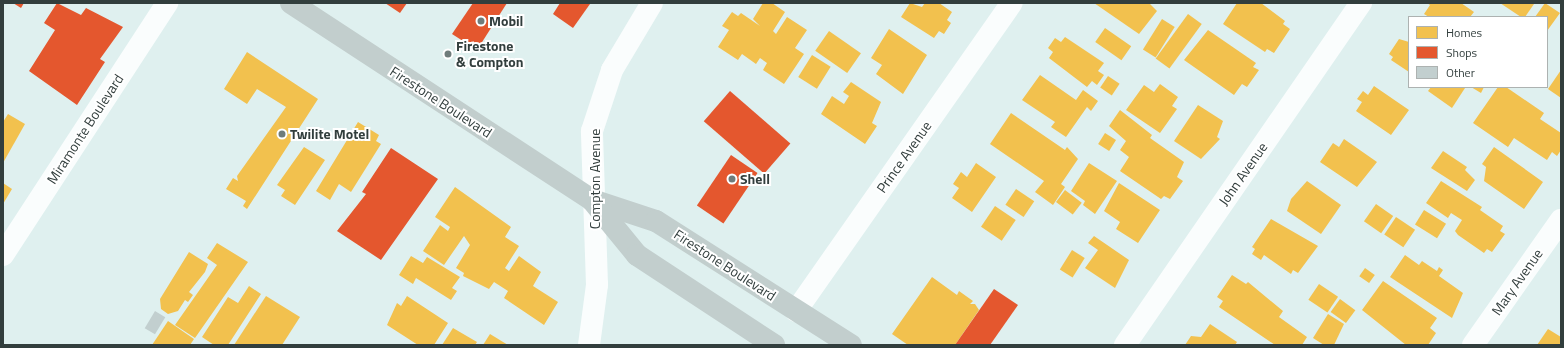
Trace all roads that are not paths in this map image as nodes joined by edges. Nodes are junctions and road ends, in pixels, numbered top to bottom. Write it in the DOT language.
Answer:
graph roads {
  1 [pos="167,3"];
  2 [pos="291,3"];
  3 [pos="652,3"];
  4 [pos="1012,3"];
  5 [pos="1361,3"];
  6 [pos="592,200"];
  7 [pos="1561,220"];
  8 [pos="3,255"];
  9 [pos="796,311"];
  10 [pos="589,345"];
  11 [pos="774,345"];
  12 [pos="851,345"];
  13 [pos="1125,345"];
  14 [pos="1473,345"];
  1 -- 8 [label="street, Miramonte Boulevard"];
  2 -- 6 [label="main road, Firestone Boulevard"];
  3 -- 6 [label="street, Compton Avenue"];
  4 -- 9 [label="street, Prince Avenue"];
  5 -- 13 [label="street, John Avenue"];
  6 -- 9 [label="main road, Firestone Boulevard"];
  6 -- 10 [label="street, Compton Avenue"];
  6 -- 11 [label="main road, Firestone Boulevard"];
  7 -- 14 [label="street, Mary Avenue"];
  9 -- 12 [label="main road, Firestone Boulevard"];
}
